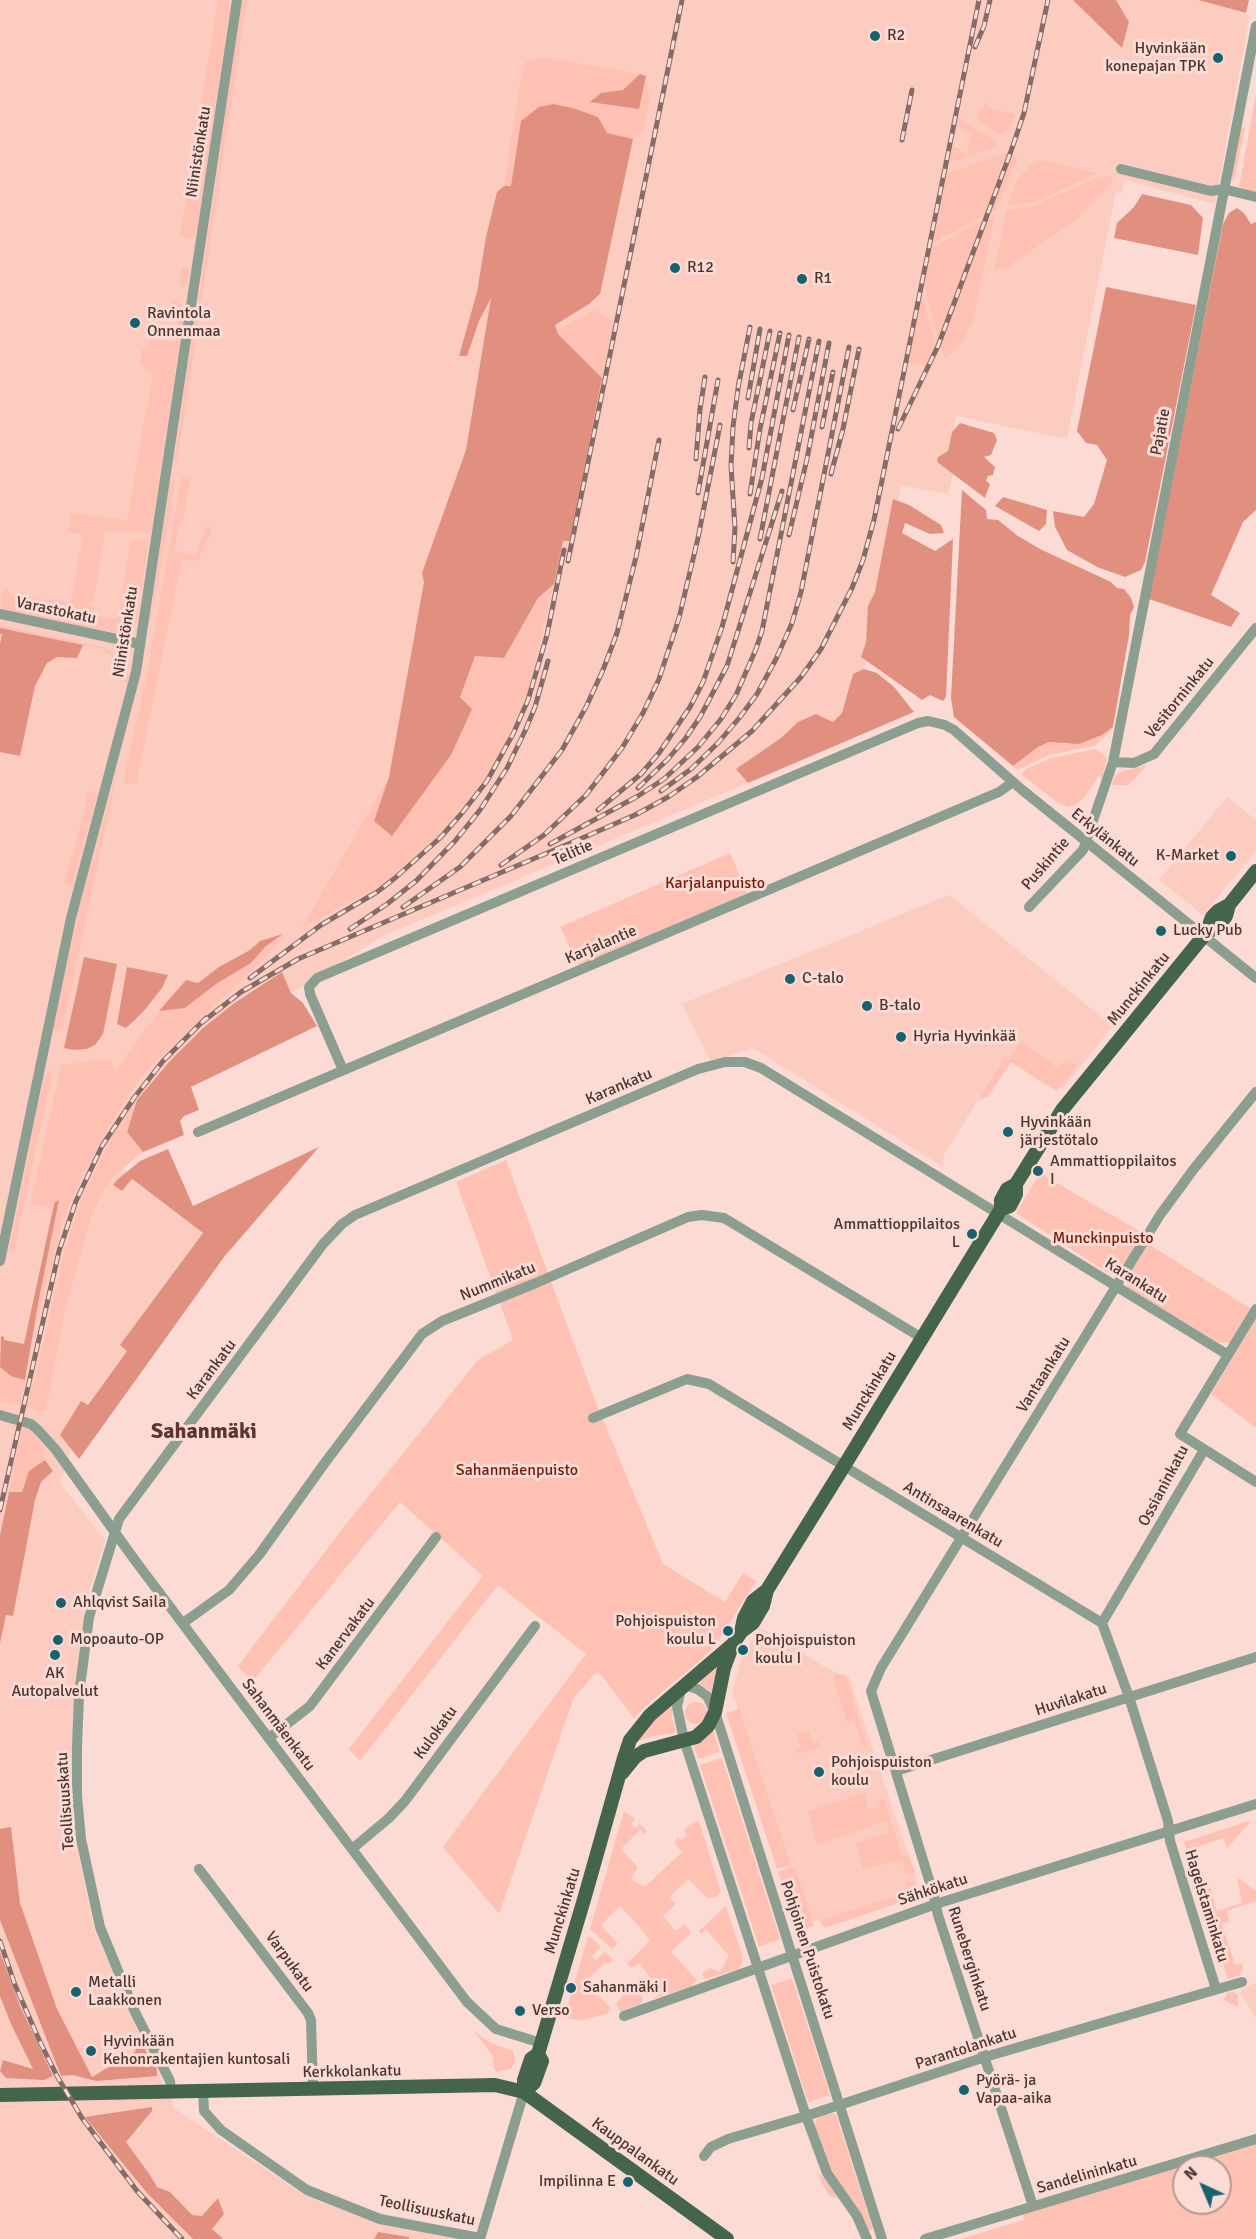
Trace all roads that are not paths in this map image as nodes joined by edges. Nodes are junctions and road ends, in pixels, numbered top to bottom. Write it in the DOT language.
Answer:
graph roads {
  1 [pos="237,0"];
  2 [pos="1256,26"];
  3 [pos="1121,169"];
  4 [pos="1223,189"];
  5 [pos="1256,197"];
  6 [pos="0,614"];
  7 [pos="1256,628"];
  8 [pos="140,644"];
  9 [pos="936,722"];
  10 [pos="1113,762"];
  11 [pos="1013,782"];
  12 [pos="1085,840"];
  13 [pos="1256,871"];
  14 [pos="1029,907"];
  15 [pos="1205,934"];
  16 [pos="1256,978"];
  17 [pos="343,1070"];
  18 [pos="1256,1092"];
  19 [pos="198,1132"];
  20 [pos="999,1211"];
  21 [pos="0,1261"];
  22 [pos="1117,1286"];
  23 [pos="1256,1310"];
  24 [pos="922,1338"];
  25 [pos="1228,1355"];
  26 [pos="0,1415"];
  27 [pos="593,1418"];
  28 [pos="1204,1450"];
  29 [pos="844,1466"];
  30 [pos="1256,1482"];
  31 [pos="115,1532"];
  32 [pos="436,1537"];
  33 [pos="961,1538"];
  34 [pos="183,1623"];
  35 [pos="1102,1623"];
  36 [pos="534,1626"];
  37 [pos="737,1638"];
  38 [pos="1256,1657"];
  39 [pos="872,1684"];
  40 [pos="683,1687"];
  41 [pos="1129,1698"];
  42 [pos="714,1712"];
  43 [pos="269,1738"];
  44 [pos="684,1740"];
  45 [pos="896,1772"];
  46 [pos="619,1778"];
  47 [pos="1256,1804"];
  48 [pos="1169,1831"];
  49 [pos="352,1849"];
  50 [pos="199,1869"];
  51 [pos="936,1904"];
  52 [pos="793,1956"];
  53 [pos="758,1969"];
  54 [pos="1242,1982"];
  55 [pos="1216,1989"];
  56 [pos="624,2016"];
  57 [pos="540,2048"];
  58 [pos="985,2057"];
  59 [pos="313,2089"];
  60 [pos="203,2091"];
  61 [pos="171,2092"];
  62 [pos="524,2092"];
  63 [pos="0,2095"];
  64 [pos="840,2104"];
  65 [pos="806,2116"];
  66 [pos="1256,2139"];
  67 [pos="704,2156"];
  68 [pos="1033,2206"];
  69 [pos="480,2239"];
  70 [pos="727,2239"];
  71 [pos="867,2239"];
  72 [pos="882,2239"];
  73 [pos="926,2239"];
  1 -- 8 [label="street, Niinistönkatu"];
  2 -- 4 [label="street, Pajatie"];
  3 -- 4 [label="street"];
  4 -- 5 [label="street"];
  4 -- 10 [label="street, Pajatie"];
  6 -- 8 [label="street, Varastokatu"];
  7 -- 10 [label="street, Vesitorninkatu"];
  8 -- 21 [label="street, Niinistönkatu"];
  9 -- 11 [label="street, Erkylänkatu"];
  9 -- 17 [label="street, Telitie"];
  10 -- 12 [label="street, Pajatie"];
  11 -- 12 [label="street, Erkylänkatu"];
  11 -- 17 [label="street, Karjalantie"];
  12 -- 14 [label="street, Puskintie"];
  12 -- 15 [label="street, Erkylänkatu"];
  13 -- 15 [label="main road, Munckinkatu"];
  15 -- 16 [label="street, Erkylänkatu"];
  15 -- 20 [label="main road, Munckinkatu"];
  17 -- 19 [label="street, Karjalantie"];
  18 -- 22 [label="street, Vantaankatu"];
  20 -- 22 [label="street, Karankatu"];
  20 -- 24 [label="main road, Munckinkatu"];
  20 -- 31 [label="street, Karankatu"];
  22 -- 25 [label="street, Karankatu"];
  22 -- 33 [label="street, Vantaankatu"];
  23 -- 25 [label="street, Ossianinkatu"];
  24 -- 29 [label="main road, Munckinkatu"];
  24 -- 34 [label="street, Nummikatu"];
  25 -- 28 [label="street, Ossianinkatu"];
  26 -- 31 [label="street, Sahanmäenkatu"];
  27 -- 29 [label="street, Antinsaarenkatu"];
  28 -- 30 [label="street"];
  28 -- 35 [label="street, Ossianinkatu"];
  29 -- 33 [label="street, Antinsaarenkatu"];
  29 -- 37 [label="main road, Munckinkatu"];
  31 -- 34 [label="street, Sahanmäenkatu"];
  31 -- 61 [label="street, Teollisuuskatu"];
  32 -- 43 [label="street, Kanervakatu"];
  33 -- 35 [label="street, Antinsaarenkatu"];
  33 -- 39 [label="street, Vantaankatu"];
  34 -- 43 [label="street, Sahanmäenkatu"];
  35 -- 41 [label="street"];
  36 -- 49 [label="street, Kulokatu"];
  37 -- 40 [label="main road, Munckinkatu"];
  37 -- 42 [label="main road, Munckinkatu"];
  38 -- 41 [label="street, Huvilakatu"];
  39 -- 45 [label="street, Runeberginkatu"];
  40 -- 42 [label="street, Pohjoinen Puistokatu"];
  40 -- 44 [label="street"];
  40 -- 46 [label="main road, Munckinkatu"];
  41 -- 45 [label="street, Huvilakatu"];
  41 -- 48 [label="street"];
  42 -- 44 [label="main road, Munckinkatu"];
  42 -- 52 [label="street, Pohjoinen Puistokatu"];
  43 -- 49 [label="street, Sahanmäenkatu"];
  44 -- 46 [label="main road, Munckinkatu"];
  44 -- 53 [label="street"];
  45 -- 51 [label="street, Runeberginkatu"];
  46 -- 57 [label="main road, Munckinkatu"];
  47 -- 48 [label="street, Sähkökatu"];
  48 -- 51 [label="street, Sähkökatu"];
  48 -- 55 [label="street, Hagelstaminkatu"];
  49 -- 57 [label="street, Sahanmäenkatu"];
  50 -- 59 [label="street, Varpukatu"];
  51 -- 52 [label="street, Sähkökatu"];
  51 -- 58 [label="street, Runeberginkatu"];
  52 -- 53 [label="street, Sähkökatu"];
  52 -- 64 [label="street, Pohjoinen Puistokatu"];
  53 -- 56 [label="street, Sähkökatu"];
  53 -- 65 [label="street"];
  54 -- 55 [label="street, Parantolankatu"];
  55 -- 58 [label="street, Parantolankatu"];
  57 -- 62 [label="main road, Munckinkatu"];
  58 -- 64 [label="street, Parantolankatu"];
  58 -- 68 [label="street, Runeberginkatu"];
  59 -- 60 [label="main road, Kerkkolankatu"];
  59 -- 62 [label="main road, Kerkkolankatu"];
  60 -- 61 [label="main road, Kerkkolankatu"];
  60 -- 69 [label="street, Teollisuuskatu"];
  61 -- 63 [label="main road, Kerkkolankatu"];
  62 -- 69 [label="street, Munckinkatu"];
  62 -- 70 [label="main road, Kauppalankatu"];
  64 -- 65 [label="street, Parantolankatu"];
  64 -- 72 [label="street, Pohjoinen Puistokatu"];
  65 -- 67 [label="street, Parantolankatu"];
  65 -- 71 [label="street"];
  66 -- 68 [label="street, Sandelininkatu"];
  68 -- 73 [label="street, Sandelininkatu"];
}
